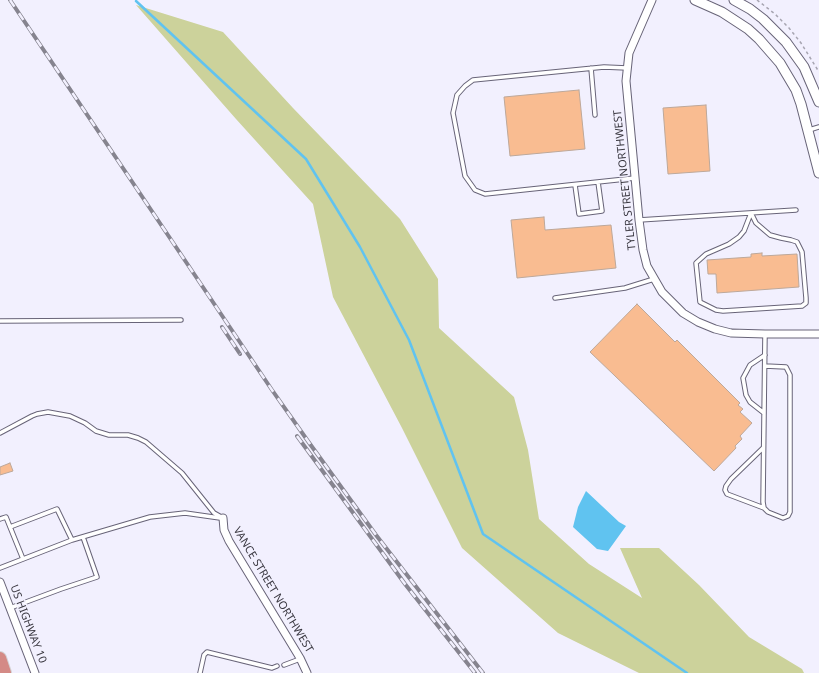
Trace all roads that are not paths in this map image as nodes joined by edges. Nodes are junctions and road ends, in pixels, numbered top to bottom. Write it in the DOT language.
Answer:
graph roads {
  1 [pos="652,0"];
  2 [pos="695,0"];
  3 [pos="734,0"];
  4 [pos="591,68"];
  5 [pos="627,68"];
  6 [pos="819,102"];
  7 [pos="594,115"];
  8 [pos="819,127"];
  9 [pos="809,130"];
  10 [pos="819,173"];
  11 [pos="635,178"];
  12 [pos="598,182"];
  13 [pos="575,184"];
  14 [pos="796,210"];
  15 [pos="751,213"];
  16 [pos="639,220"];
  17 [pos="654,279"];
  18 [pos="555,298"];
  19 [pos="181,320"];
  20 [pos="0,321"];
  21 [pos="765,334"];
  22 [pos="819,334"];
  23 [pos="765,355"];
  24 [pos="765,366"];
  25 [pos="764,413"];
  26 [pos="0,434"];
  27 [pos="764,448"];
  28 [pos="764,508"];
  29 [pos="223,518"];
  30 [pos="0,519"];
  31 [pos="10,527"];
  32 [pos="83,537"];
  33 [pos="72,540"];
  34 [pos="23,559"];
  35 [pos="0,568"];
  36 [pos="0,582"];
  37 [pos="10,608"];
  38 [pos="0,658"];
  39 [pos="300,658"];
  40 [pos="284,664"];
  41 [pos="277,666"];
  42 [pos="272,668"];
  43 [pos="5,673"];
  44 [pos="35,673"];
  45 [pos="200,673"];
  46 [pos="275,673"];
  47 [pos="307,673"];
  1 -- 5 [label="street, TYLER STREET NORTHWEST"];
  2 -- 9 [label="street"];
  3 -- 6 [label="street"];
  4 -- 5 [label="lane"];
  4 -- 7 [label="lane"];
  4 -- 13 [label="lane"];
  5 -- 11 [label="street, TYLER STREET NORTHWEST"];
  8 -- 9 [label="lane"];
  9 -- 10 [label="street"];
  11 -- 12 [label="lane"];
  11 -- 16 [label="street, TYLER STREET NORTHWEST"];
  12 -- 13 [label="lane"];
  12 -- 13 [label="lane"];
  14 -- 15 [label="lane"];
  15 -- 15 [label="lane"];
  15 -- 16 [label="lane"];
  16 -- 17 [label="street, TYLER STREET NORTHWEST"];
  17 -- 18 [label="lane"];
  17 -- 21 [label="street, TYLER STREET NORTHWEST"];
  19 -- 20 [label="lane"];
  21 -- 22 [label="street, TYLER STREET NORTHWEST"];
  21 -- 23 [label="lane"];
  23 -- 24 [label="lane"];
  23 -- 25 [label="lane"];
  24 -- 25 [label="lane"];
  24 -- 28 [label="lane"];
  25 -- 27 [label="lane"];
  26 -- 29 [label="lane"];
  27 -- 28 [label="lane"];
  27 -- 28 [label="lane"];
  29 -- 32 [label="lane"];
  29 -- 39 [label="street, VANCE STREET NORTHWEST"];
  30 -- 31 [label="lane"];
  31 -- 33 [label="lane"];
  31 -- 34 [label="lane"];
  32 -- 33 [label="lane"];
  32 -- 37 [label="lane"];
  33 -- 34 [label="lane"];
  34 -- 35 [label="lane"];
  36 -- 37 [label="street, US HIGHWAY 10"];
  37 -- 44 [label="street, US HIGHWAY 10"];
  38 -- 43 [label="highway"];
  39 -- 40 [label="lane"];
  39 -- 47 [label="street, VANCE STREET NORTHWEST"];
  41 -- 42 [label="lane"];
  42 -- 45 [label="lane"];
  42 -- 46 [label="lane"];
}
